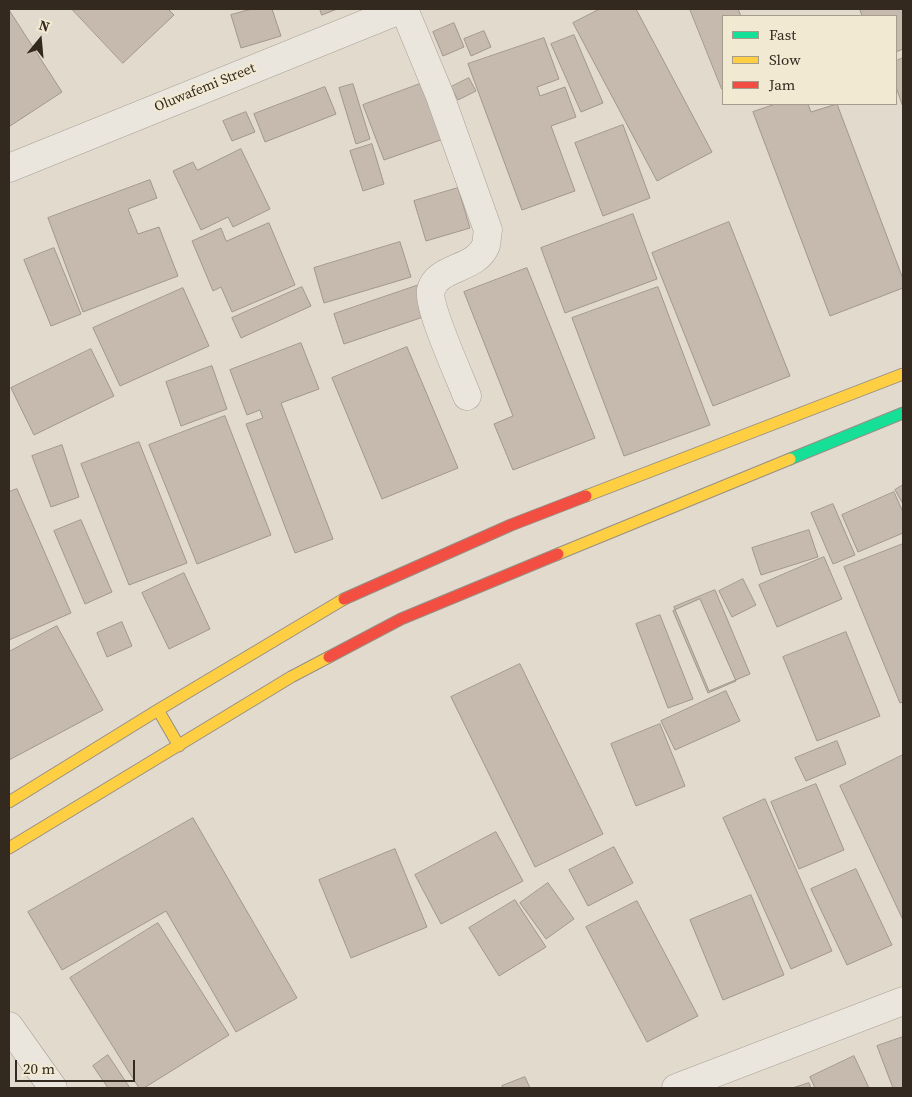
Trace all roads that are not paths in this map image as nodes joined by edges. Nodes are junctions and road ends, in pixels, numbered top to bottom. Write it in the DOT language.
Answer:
graph roads {
  1 [pos="403,9"];
  2 [pos="9,168"];
  3 [pos="903,374"];
  4 [pos="467,396"];
  5 [pos="903,414"];
  6 [pos="158,710"];
  7 [pos="179,746"];
  8 [pos="9,802"];
  9 [pos="9,848"];
  10 [pos="903,1001"];
  11 [pos="9,1026"];
  12 [pos="53,1088"];
  13 [pos="676,1088"];
  1 -- 2 [label="street, Oluwafemi Street"];
  1 -- 4 [label="street"];
  3 -- 6 [label="main road"];
  5 -- 7 [label="main road"];
  6 -- 7 [label="main road"];
  6 -- 8 [label="main road"];
  7 -- 9 [label="main road"];
  10 -- 13 [label="street"];
  11 -- 12 [label="street"];
}
